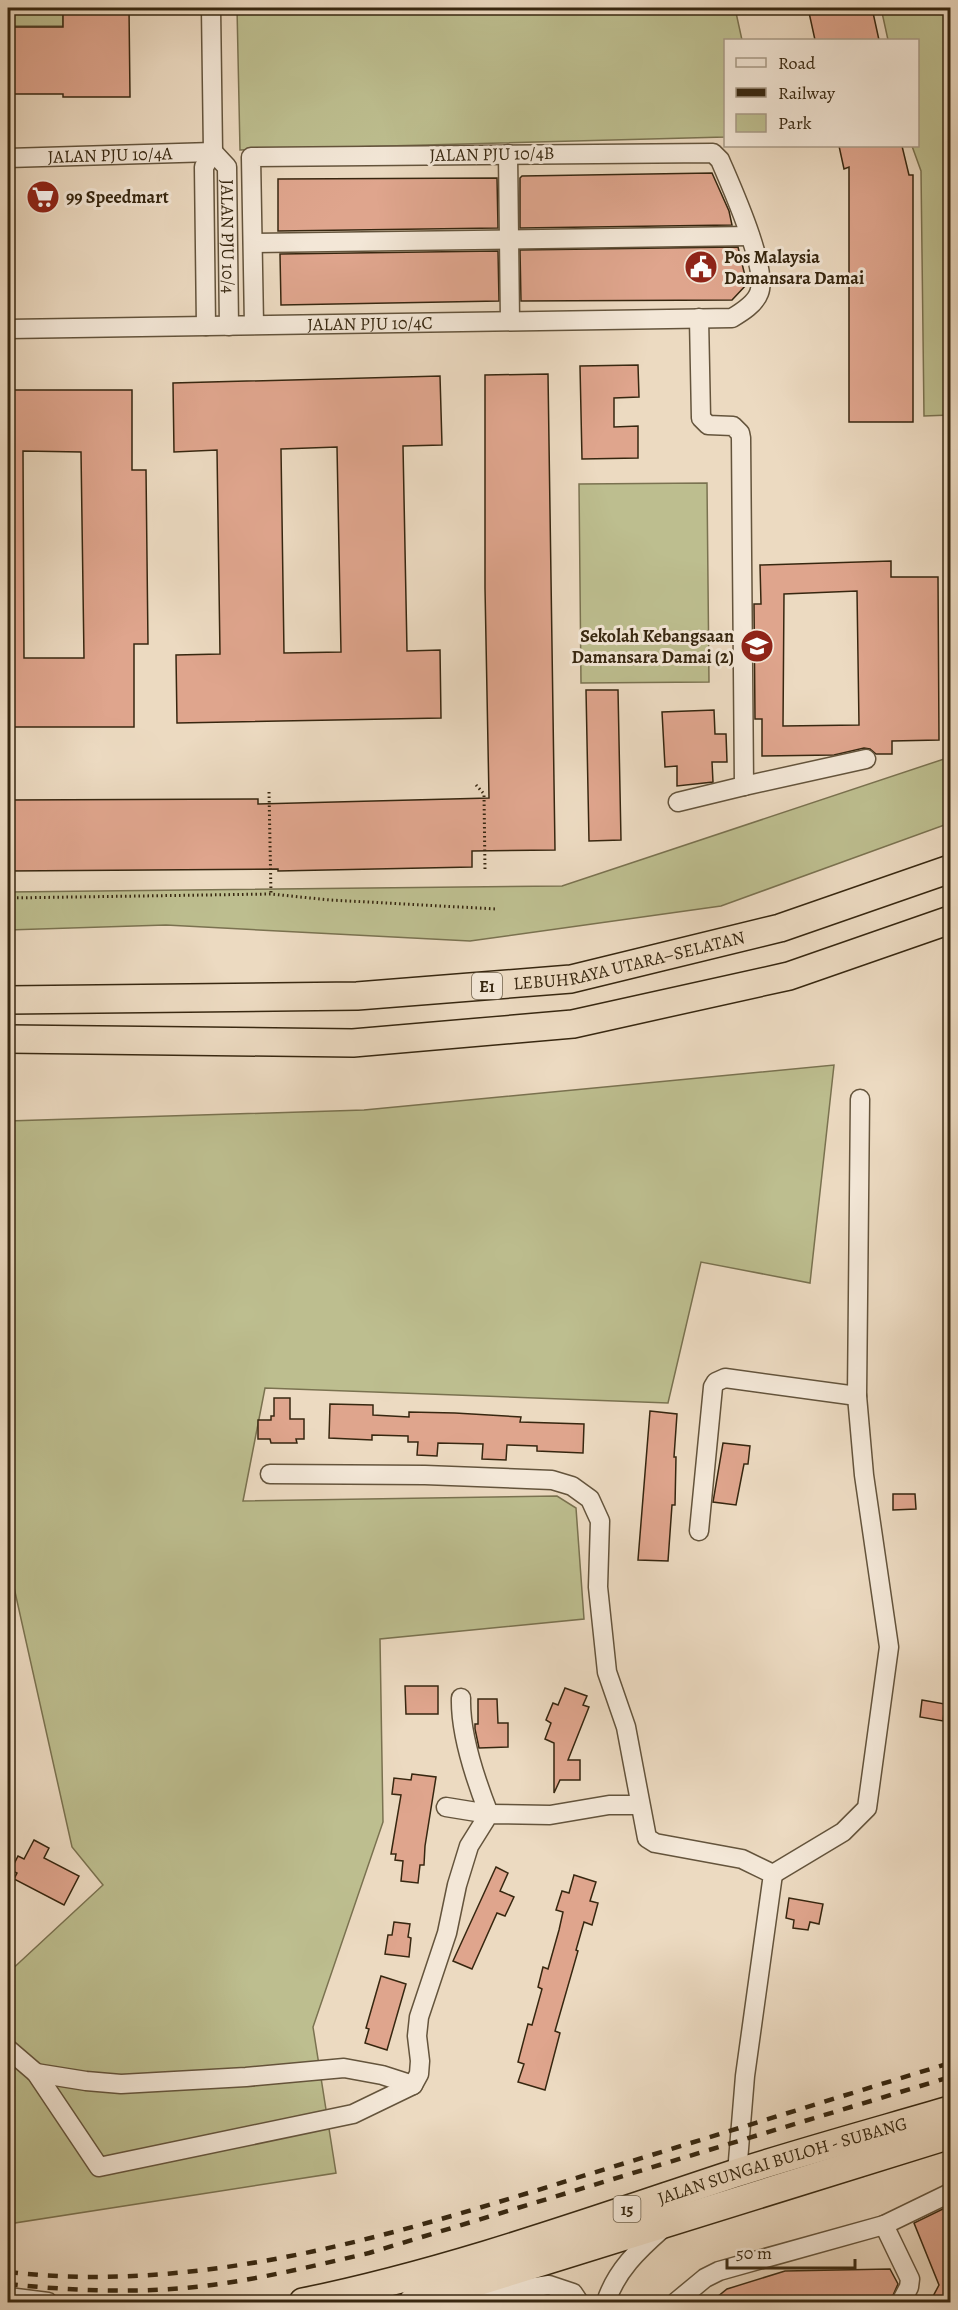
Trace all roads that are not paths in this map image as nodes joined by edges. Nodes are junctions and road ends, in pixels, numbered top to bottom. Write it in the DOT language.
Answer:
graph roads {
  1 [pos="211,8"];
  2 [pos="213,152"];
  3 [pos="508,154"];
  4 [pos="8,158"];
  5 [pos="750,236"];
  6 [pos="509,239"];
  7 [pos="253,243"];
  8 [pos="699,318"];
  9 [pos="732,318"];
  10 [pos="510,321"];
  11 [pos="254,325"];
  12 [pos="206,326"];
  13 [pos="229,326"];
  14 [pos="8,329"];
  15 [pos="866,759"];
  16 [pos="744,786"];
  17 [pos="678,802"];
  18 [pos="951,869"];
  19 [pos="951,920"];
  20 [pos="8,1000"];
  21 [pos="8,1039"];
  22 [pos="860,1099"];
  23 [pos="857,1396"];
  24 [pos="270,1474"];
  25 [pos="699,1531"];
  26 [pos="462,1698"];
  27 [pos="639,1805"];
  28 [pos="446,1807"];
  29 [pos="489,1814"];
  30 [pos="773,1874"];
  31 [pos="8,2049"];
  32 [pos="36,2073"];
  33 [pos="412,2085"];
  34 [pos="951,2110"];
  35 [pos="951,2135"];
  36 [pos="736,2173"];
  37 [pos="951,2193"];
  38 [pos="670,2222"];
  39 [pos="884,2225"];
  40 [pos="8,2297"];
  41 [pos="48,2302"];
  42 [pos="303,2302"];
  43 [pos="413,2302"];
  44 [pos="481,2302"];
  45 [pos="579,2302"];
  46 [pos="606,2302"];
  47 [pos="676,2302"];
  48 [pos="901,2302"];
  1 -- 2 [label="street, JALAN PJU 10/4"];
  2 -- 4 [label="street, JALAN PJU 10/4A"];
  2 -- 12 [label="street, JALAN PJU 10/4"];
  2 -- 13 [label="street, JALAN PJU 10/4"];
  3 -- 5 [label="street, JALAN PJU 10/4B"];
  3 -- 6 [label="street"];
  3 -- 7 [label="street, JALAN PJU 10/4B"];
  5 -- 6 [label="street"];
  5 -- 9 [label="street, JALAN PJU 10/4B"];
  6 -- 7 [label="street"];
  6 -- 10 [label="street"];
  7 -- 11 [label="street, JALAN PJU 10/4B"];
  8 -- 9 [label="street, JALAN PJU 10/4C"];
  8 -- 10 [label="street, JALAN PJU 10/4C"];
  8 -- 16 [label="street"];
  10 -- 11 [label="street, JALAN PJU 10/4C"];
  11 -- 13 [label="street, JALAN PJU 10/4C"];
  12 -- 13 [label="street, JALAN PJU 10/4C"];
  12 -- 14 [label="street, JALAN PJU 10/4C"];
  15 -- 16 [label="street"];
  16 -- 17 [label="street"];
  18 -- 20 [label="highway, LEBUHRAYA UTARA–SELATAN / E1"];
  19 -- 21 [label="highway"];
  22 -- 23 [label="street"];
  23 -- 25 [label="street"];
  23 -- 30 [label="street"];
  24 -- 27 [label="street"];
  26 -- 29 [label="street"];
  27 -- 29 [label="street"];
  27 -- 30 [label="street"];
  28 -- 29 [label="street"];
  29 -- 33 [label="street"];
  30 -- 36 [label="street"];
  31 -- 32 [label="street"];
  32 -- 33 [label="street"];
  32 -- 33 [label="street"];
  34 -- 36 [label="highway, JALAN SUNGAI BULOH - SUBANG / 15"];
  35 -- 38 [label="highway, JALAN SUNGAI BULOH - SUBANG / 15"];
  36 -- 42 [label="highway, JALAN SUNGAI BULOH - SUBANG / 15"];
  37 -- 39 [label="street"];
  38 -- 43 [label="highway, JALAN SUNGAI BULOH - SUBANG / 15"];
  38 -- 46 [label="street"];
  39 -- 47 [label="street"];
  39 -- 48 [label="street"];
  40 -- 41 [label="street"];
  44 -- 45 [label="street"];
}
